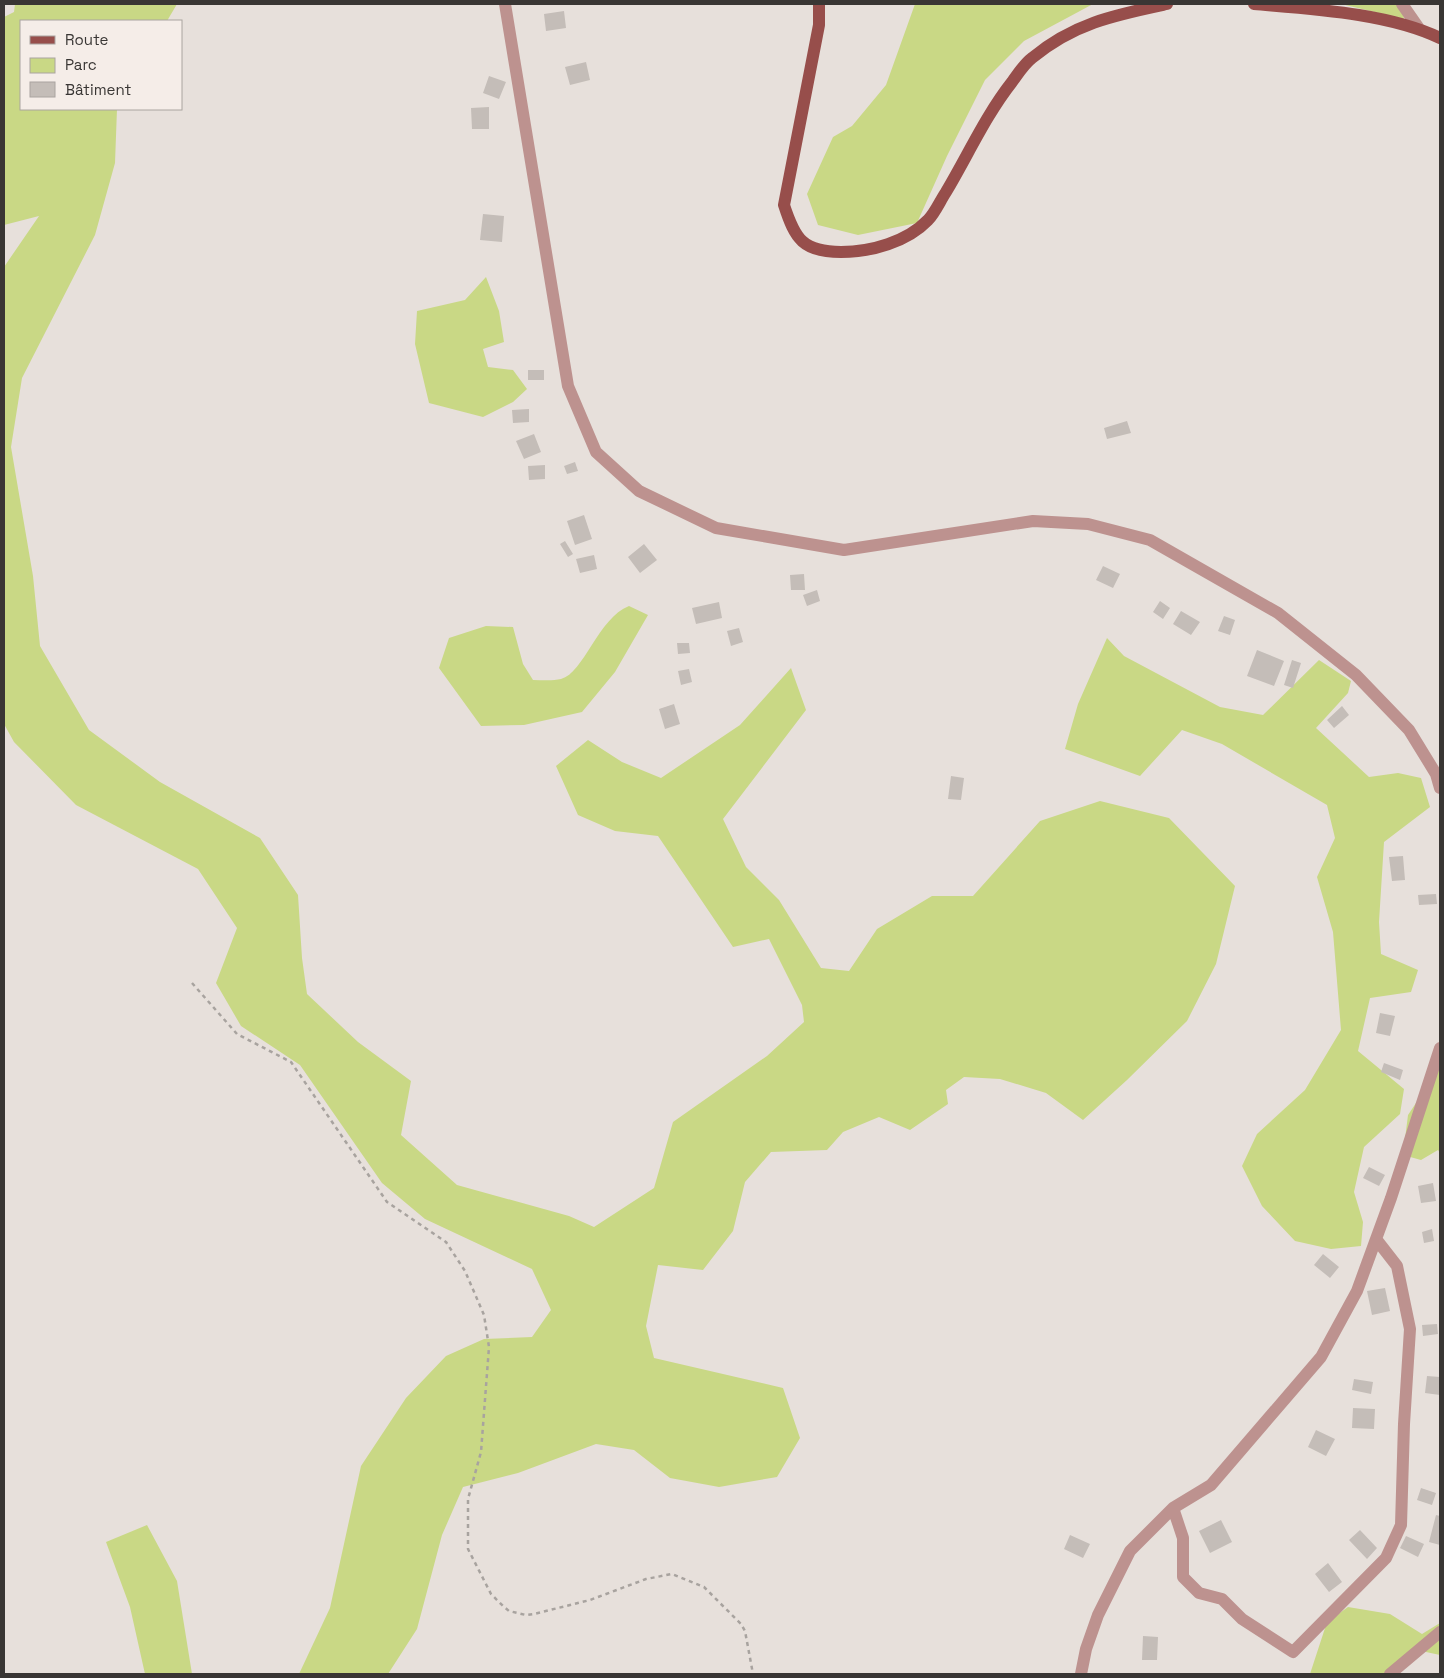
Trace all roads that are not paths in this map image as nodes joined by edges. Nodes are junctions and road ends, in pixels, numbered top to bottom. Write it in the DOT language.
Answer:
graph roads {
  1 [pos="505,4"];
  2 [pos="819,4"];
  3 [pos="1166,4"];
  4 [pos="1254,4"];
  5 [pos="1402,4"];
  6 [pos="1418,27"];
  7 [pos="1440,38"];
  8 [pos="1440,788"];
  9 [pos="1440,1048"];
  10 [pos="1376,1239"];
  11 [pos="1173,1508"];
  12 [pos="1440,1632"];
  13 [pos="1080,1674"];
  14 [pos="1390,1674"];
  1 -- 8 [label="street"];
  2 -- 3 [label="main road"];
  4 -- 6 [label="main road"];
  5 -- 6 [label="street"];
  6 -- 7 [label="main road"];
  9 -- 10 [label="street"];
  10 -- 11 [label="street"];
  10 -- 11 [label="street"];
  11 -- 13 [label="street"];
  12 -- 14 [label="street"];
}
